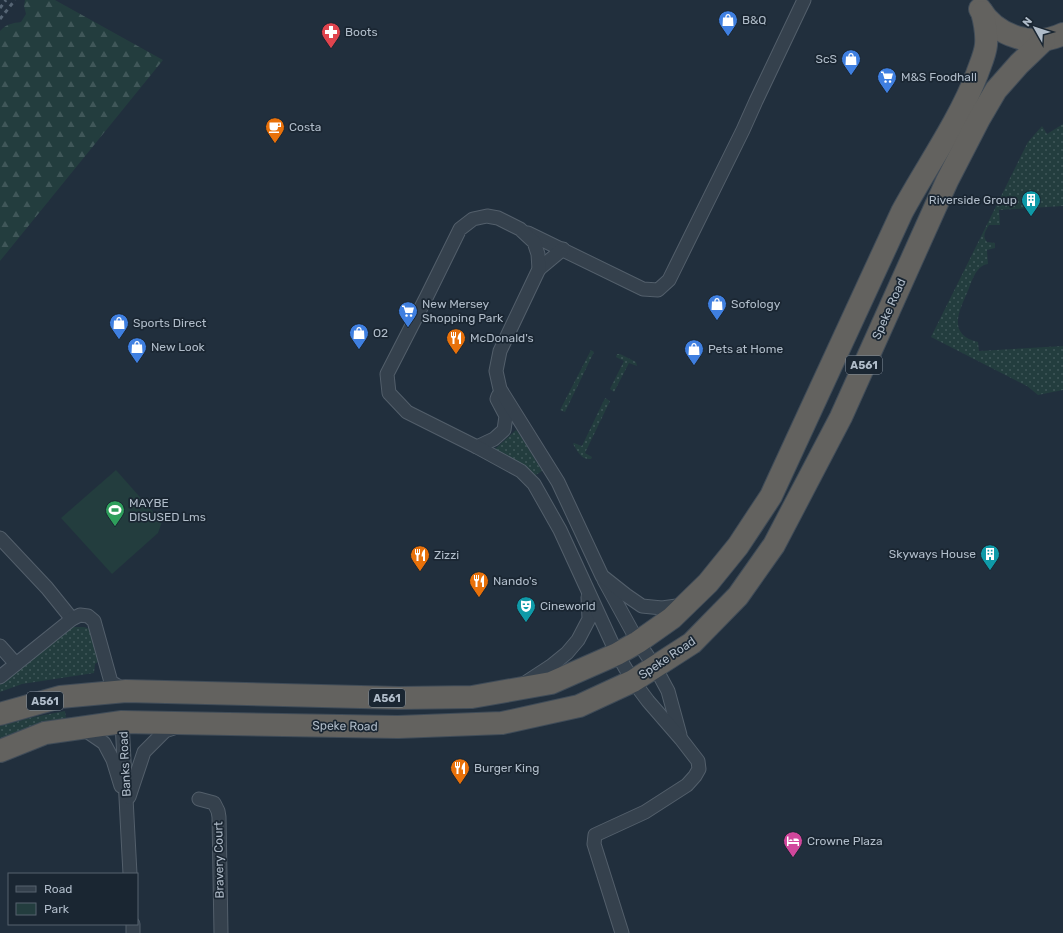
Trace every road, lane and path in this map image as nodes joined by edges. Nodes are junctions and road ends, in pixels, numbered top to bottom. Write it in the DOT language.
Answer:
graph roads {
  1 [pos="804,0"];
  2 [pos="977,4"];
  3 [pos="1057,38"];
  4 [pos="520,229"];
  5 [pos="563,249"];
  6 [pos="539,269"];
  7 [pos="500,389"];
  8 [pos="477,447"];
  9 [pos="0,538"];
  10 [pos="602,576"];
  11 [pos="588,591"];
  12 [pos="686,605"];
  13 [pos="72,619"];
  14 [pos="638,642"];
  15 [pos="0,646"];
  16 [pos="677,653"];
  17 [pos="617,654"];
  18 [pos="16,664"];
  19 [pos="655,667"];
  20 [pos="0,677"];
  21 [pos="633,681"];
  22 [pos="514,690"];
  23 [pos="126,691"];
  24 [pos="668,691"];
  25 [pos="0,714"];
  26 [pos="122,722"];
  27 [pos="187,723"];
  28 [pos="82,728"];
  29 [pos="681,739"];
  30 [pos="0,751"];
  31 [pos="199,799"];
  32 [pos="127,805"];
  33 [pos="130,873"];
  34 [pos="221,933"];
  35 [pos="622,933"];
  1 -- 5 [label="street"];
  2 -- 3 [label="highway, A561"];
  2 -- 12 [label="highway, A561"];
  3 -- 16 [label="highway, Speke Road / A561"];
  4 -- 5 [label="street"];
  4 -- 6 [label="street"];
  4 -- 8 [label="street"];
  5 -- 6 [label="street"];
  6 -- 7 [label="street"];
  7 -- 8 [label="street"];
  7 -- 10 [label="street"];
  8 -- 11 [label="street"];
  9 -- 13 [label="street"];
  10 -- 12 [label="street"];
  10 -- 14 [label="street"];
  11 -- 17 [label="street"];
  11 -- 22 [label="street"];
  12 -- 14 [label="highway, A561"];
  13 -- 18 [label="street"];
  13 -- 23 [label="street"];
  14 -- 17 [label="highway, A561"];
  14 -- 19 [label="street"];
  15 -- 18 [label="street"];
  16 -- 19 [label="highway, Speke Road / A561"];
  16 -- 24 [label="street"];
  17 -- 21 [label="street"];
  17 -- 22 [label="highway, A561"];
  18 -- 20 [label="street"];
  19 -- 21 [label="highway, Speke Road / A561"];
  19 -- 24 [label="street"];
  21 -- 27 [label="highway, Speke Road / A561"];
  21 -- 29 [label="street"];
  22 -- 23 [label="highway, A561"];
  23 -- 25 [label="highway, A561"];
  23 -- 26 [label="highway"];
  24 -- 29 [label="street"];
  26 -- 27 [label="highway, Speke Road / A561"];
  26 -- 28 [label="highway, Speke Road / A561"];
  26 -- 32 [label="street, Banks Road"];
  27 -- 32 [label="street, Banks Road"];
  28 -- 30 [label="highway, Speke Road / A561"];
  28 -- 32 [label="street, Banks Road"];
  29 -- 35 [label="street"];
  31 -- 34 [label="street, Bravery Court"];
  32 -- 33 [label="street, Banks Road"];
}
